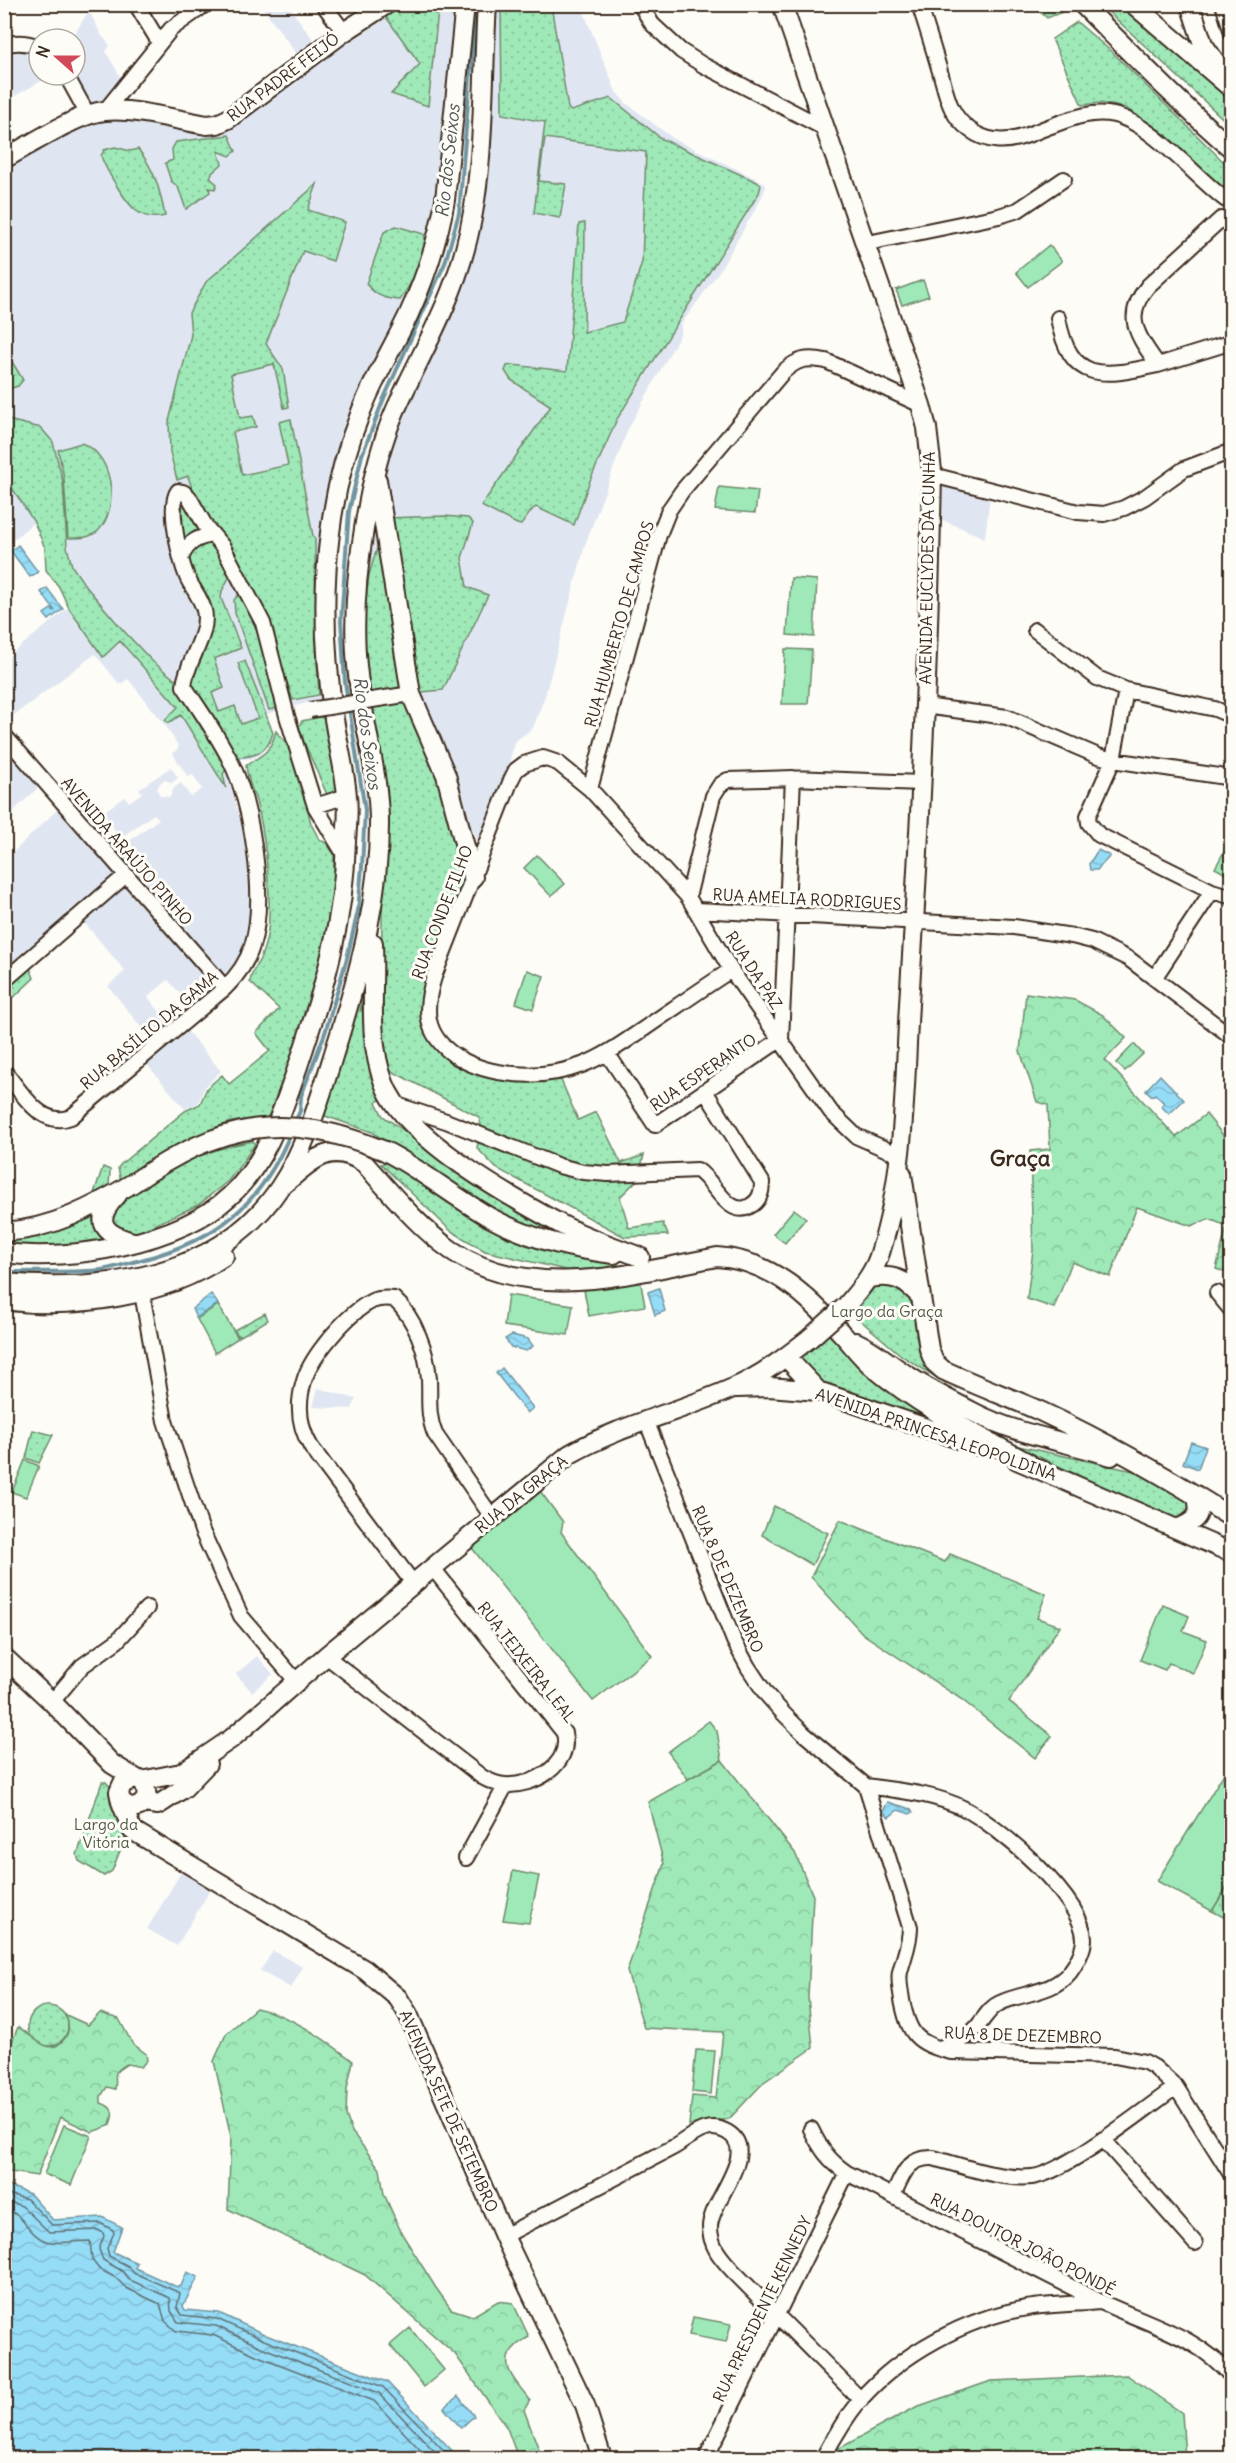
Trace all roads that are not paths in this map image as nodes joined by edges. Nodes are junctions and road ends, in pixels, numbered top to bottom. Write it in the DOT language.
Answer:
graph roads {
  1 [pos="136,4"];
  2 [pos="206,4"];
  3 [pos="323,4"];
  4 [pos="387,4"];
  5 [pos="465,4"];
  6 [pos="487,4"];
  7 [pos="640,4"];
  8 [pos="782,4"];
  9 [pos="920,4"];
  10 [pos="1082,4"];
  11 [pos="1133,4"];
  12 [pos="1190,4"];
  13 [pos="1222,4"];
  14 [pos="344,32"];
  15 [pos="1232,33"];
  16 [pos="159,42"];
  17 [pos="27,44"];
  18 [pos="4,45"];
  19 [pos="75,87"];
  20 [pos="1232,88"];
  21 [pos="96,113"];
  22 [pos="824,128"];
  23 [pos="1232,149"];
  24 [pos="4,159"];
  25 [pos="1064,179"];
  26 [pos="1225,210"];
  27 [pos="863,244"];
  28 [pos="1058,318"];
  29 [pos="1232,342"];
  30 [pos="1158,364"];
  31 [pos="921,405"];
  32 [pos="1232,451"];
  33 [pos="375,472"];
  34 [pos="932,475"];
  35 [pos="207,533"];
  36 [pos="182,556"];
  37 [pos="360,562"];
  38 [pos="393,574"];
  39 [pos="1035,630"];
  40 [pos="1126,690"];
  41 [pos="411,694"];
  42 [pos="924,705"];
  43 [pos="287,716"];
  44 [pos="1232,716"];
  45 [pos="4,735"];
  46 [pos="1113,760"];
  47 [pos="793,778"];
  48 [pos="1232,778"];
  49 [pos="921,783"];
  50 [pos="590,789"];
  51 [pos="347,796"];
  52 [pos="315,806"];
  53 [pos="464,842"];
  54 [pos="484,848"];
  55 [pos="346,857"];
  56 [pos="126,875"];
  57 [pos="474,877"];
  58 [pos="1212,891"];
  59 [pos="688,897"];
  60 [pos="1232,897"];
  61 [pos="697,910"];
  62 [pos="787,913"];
  63 [pos="372,916"];
  64 [pos="914,921"];
  65 [pos="731,970"];
  66 [pos="1155,977"];
  67 [pos="4,981"];
  68 [pos="225,988"];
  69 [pos="1232,1037"];
  70 [pos="781,1039"];
  71 [pos="607,1053"];
  72 [pos="4,1071"];
  73 [pos="705,1090"];
  74 [pos="395,1104"];
  75 [pos="899,1155"];
  76 [pos="128,1186"];
  77 [pos="281,1186"];
  78 [pos="4,1232"];
  79 [pos="134,1243"];
  80 [pos="4,1253"];
  81 [pos="640,1257"];
  82 [pos="717,1257"];
  83 [pos="870,1278"];
  84 [pos="4,1283"];
  85 [pos="140,1284"];
  86 [pos="1217,1293"];
  87 [pos="920,1296"];
  88 [pos="4,1300"];
  89 [pos="1232,1311"];
  90 [pos="845,1337"];
  91 [pos="786,1357"];
  92 [pos="733,1388"];
  93 [pos="818,1391"];
  94 [pos="646,1420"];
  95 [pos="1028,1463"];
  96 [pos="1144,1467"];
  97 [pos="1196,1495"];
  98 [pos="1230,1511"];
  99 [pos="492,1517"];
  100 [pos="1177,1529"];
  101 [pos="1232,1553"];
  102 [pos="432,1568"];
  103 [pos="413,1583"];
  104 [pos="147,1608"];
  105 [pos="326,1656"];
  106 [pos="4,1657"];
  107 [pos="297,1682"];
  108 [pos="52,1702"];
  109 [pos="231,1739"];
  110 [pos="112,1764"];
  111 [pos="139,1780"];
  112 [pos="506,1785"];
  113 [pos="866,1786"];
  114 [pos="120,1797"];
  115 [pos="142,1804"];
  116 [pos="152,1843"];
  117 [pos="466,1858"];
  118 [pos="980,2024"];
  119 [pos="937,2048"];
  120 [pos="995,2053"];
  121 [pos="1176,2087"];
  122 [pos="811,2129"];
  123 [pos="1103,2139"];
  124 [pos="847,2173"];
  125 [pos="1232,2176"];
  126 [pos="893,2196"];
  127 [pos="504,2236"];
  128 [pos="1195,2243"];
  129 [pos="1102,2302"];
  130 [pos="778,2316"];
  131 [pos="1232,2378"];
  132 [pos="861,2400"];
  133 [pos="602,2458"];
  134 [pos="706,2458"];
  135 [pos="823,2458"];
  1 -- 16 [label="street"];
  2 -- 16 [label="street"];
  3 -- 14 [label="street"];
  4 -- 14 [label="main road, RUA PADRE FEIJÓ"];
  5 -- 51 [label="main road"];
  6 -- 33 [label="main road"];
  7 -- 22 [label="street"];
  8 -- 22 [label="main road, AVENIDA EUCLYDES DA CUNHA"];
  9 -- 26 [label="street"];
  10 -- 23 [label="main road"];
  11 -- 20 [label="main road"];
  12 -- 20 [label="main road"];
  13 -- 15 [label="street"];
  14 -- 21 [label="main road, RUA PADRE FEIJÓ"];
  16 -- 21 [label="street"];
  17 -- 18 [label="street"];
  19 -- 21 [label="street"];
  21 -- 24 [label="main road"];
  22 -- 27 [label="main road, AVENIDA EUCLYDES DA CUNHA"];
  25 -- 27 [label="street"];
  26 -- 30 [label="street"];
  27 -- 31 [label="main road, AVENIDA EUCLYDES DA CUNHA"];
  28 -- 30 [label="street"];
  29 -- 30 [label="street"];
  31 -- 34 [label="main road, AVENIDA EUCLYDES DA CUNHA"];
  31 -- 50 [label="street, RUA HUMBERTO DE CAMPOS"];
  32 -- 34 [label="street"];
  33 -- 37 [label="main road"];
  33 -- 38 [label="main road"];
  34 -- 42 [label="main road, AVENIDA EUCLYDES DA CUNHA"];
  35 -- 36 [label="street"];
  35 -- 36 [label="street, RUA BASÍLIO DA GAMA"];
  35 -- 43 [label="street"];
  36 -- 68 [label="street, RUA BASÍLIO DA GAMA"];
  37 -- 38 [label="main road"];
  37 -- 63 [label="main road"];
  38 -- 41 [label="main road"];
  39 -- 40 [label="street"];
  40 -- 44 [label="street"];
  40 -- 46 [label="street"];
  41 -- 43 [label="street, bridge"];
  41 -- 53 [label="main road"];
  42 -- 46 [label="street"];
  42 -- 49 [label="main road, AVENIDA EUCLYDES DA CUNHA"];
  43 -- 52 [label="street"];
  45 -- 56 [label="street, AVENIDA ARAÚJO PINHO"];
  46 -- 48 [label="street"];
  46 -- 58 [label="street"];
  47 -- 49 [label="street"];
  47 -- 59 [label="street"];
  47 -- 62 [label="street"];
  49 -- 64 [label="main road, AVENIDA EUCLYDES DA CUNHA"];
  50 -- 54 [label="street, RUA CONDE FILHO"];
  50 -- 59 [label="street, RUA DA PAZ"];
  51 -- 52 [label="street"];
  51 -- 55 [label="main road"];
  52 -- 55 [label="street"];
  53 -- 54 [label="main road"];
  53 -- 57 [label="main road"];
  54 -- 57 [label="street, RUA CONDE FILHO"];
  55 -- 79 [label="main road"];
  56 -- 67 [label="street"];
  56 -- 68 [label="street, AVENIDA ARAÚJO PINHO"];
  57 -- 71 [label="street, RUA CONDE FILHO"];
  58 -- 60 [label="street"];
  58 -- 66 [label="street"];
  59 -- 61 [label="street, RUA DA PAZ"];
  61 -- 62 [label="street, RUA AMELIA RODRIGUES"];
  61 -- 65 [label="street, RUA DA PAZ"];
  62 -- 64 [label="street, RUA AMELIA RODRIGUES"];
  62 -- 70 [label="street"];
  63 -- 74 [label="main road"];
  63 -- 77 [label="main road"];
  64 -- 66 [label="street, RUA AMELIA RODRIGUES"];
  64 -- 75 [label="main road, AVENIDA EUCLYDES DA CUNHA"];
  65 -- 70 [label="street, RUA DA PAZ"];
  65 -- 71 [label="street, RUA CONDE FILHO"];
  66 -- 69 [label="street, RUA AMELIA RODRIGUES"];
  68 -- 72 [label="street, RUA BASÍLIO DA GAMA"];
  70 -- 73 [label="street, RUA ESPERANTO"];
  70 -- 75 [label="street, RUA DA PAZ"];
  71 -- 73 [label="street, RUA ESPERANTO"];
  73 -- 74 [label="street"];
  74 -- 81 [label="main road"];
  75 -- 83 [label="main road"];
  75 -- 87 [label="main road"];
  76 -- 78 [label="main road"];
  76 -- 79 [label="main road"];
  76 -- 81 [label="main road, bridge"];
  77 -- 82 [label="main road"];
  77 -- 85 [label="main road"];
  77 -- 85 [label="main road"];
  79 -- 80 [label="main road"];
  81 -- 82 [label="main road"];
  82 -- 90 [label="main road"];
  83 -- 87 [label="main road"];
  83 -- 91 [label="main road, RUA DA GRAÇA, bridge"];
  84 -- 85 [label="main road"];
  85 -- 88 [label="main road"];
  85 -- 107 [label="street"];
  86 -- 89 [label="street"];
  87 -- 96 [label="main road"];
  90 -- 95 [label="main road"];
  90 -- 96 [label="main road"];
  91 -- 92 [label="main road, RUA DA GRAÇA"];
  91 -- 93 [label="main road"];
  92 -- 93 [label="main road, AVENIDA PRINCESA LEOPOLDINA"];
  92 -- 94 [label="main road, RUA DA GRAÇA"];
  93 -- 95 [label="main road, AVENIDA PRINCESA LEOPOLDINA"];
  94 -- 99 [label="main road, RUA DA GRAÇA"];
  94 -- 113 [label="street, RUA 8 DE DEZEMBRO"];
  95 -- 100 [label="main road, AVENIDA PRINCESA LEOPOLDINA"];
  96 -- 97 [label="main road"];
  97 -- 98 [label="main road"];
  97 -- 100 [label="main road"];
  99 -- 102 [label="main road, RUA DA GRAÇA"];
  99 -- 103 [label="street"];
  100 -- 101 [label="main road, AVENIDA PRINCESA LEOPOLDINA"];
  102 -- 103 [label="main road, RUA DA GRAÇA"];
  102 -- 112 [label="street, RUA TEIXEIRA LEAL"];
  103 -- 105 [label="main road, RUA DA GRAÇA"];
  104 -- 108 [label="street"];
  105 -- 107 [label="main road, RUA DA GRAÇA"];
  105 -- 112 [label="street"];
  106 -- 108 [label="main road"];
  107 -- 109 [label="main road, RUA DA GRAÇA"];
  108 -- 110 [label="main road"];
  109 -- 111 [label="main road, RUA DA GRAÇA"];
  109 -- 115 [label="main road, RUA DA GRAÇA"];
  110 -- 111 [label="main road"];
  110 -- 114 [label="main road, AVENIDA SETE DE SETEMBRO"];
  111 -- 114 [label="main road"];
  111 -- 115 [label="main road"];
  112 -- 117 [label="street"];
  113 -- 118 [label="street"];
  113 -- 119 [label="street, RUA 8 DE DEZEMBRO"];
  114 -- 115 [label="main road"];
  114 -- 116 [label="main road, AVENIDA SETE DE SETEMBRO"];
  115 -- 116 [label="main road"];
  116 -- 127 [label="main road, AVENIDA SETE DE SETEMBRO"];
  118 -- 119 [label="street"];
  118 -- 120 [label="street"];
  119 -- 120 [label="street, RUA 8 DE DEZEMBRO"];
  120 -- 121 [label="street, RUA 8 DE DEZEMBRO"];
  121 -- 123 [label="street"];
  121 -- 125 [label="street, RUA 8 DE DEZEMBRO"];
  122 -- 124 [label="street, RUA DOUTOR JOÃO PONDÉ"];
  123 -- 126 [label="street"];
  123 -- 128 [label="street"];
  124 -- 126 [label="street, RUA DOUTOR JOÃO PONDÉ"];
  124 -- 130 [label="street, RUA PRESIDENTE KENNEDY"];
  126 -- 129 [label="street, RUA DOUTOR JOÃO PONDÉ"];
  127 -- 130 [label="street"];
  127 -- 133 [label="main road, AVENIDA SETE DE SETEMBRO"];
  129 -- 131 [label="street, RUA DOUTOR JOÃO PONDÉ"];
  129 -- 132 [label="street"];
  130 -- 132 [label="street"];
  130 -- 134 [label="street, RUA PRESIDENTE KENNEDY"];
  132 -- 135 [label="street"];
}
